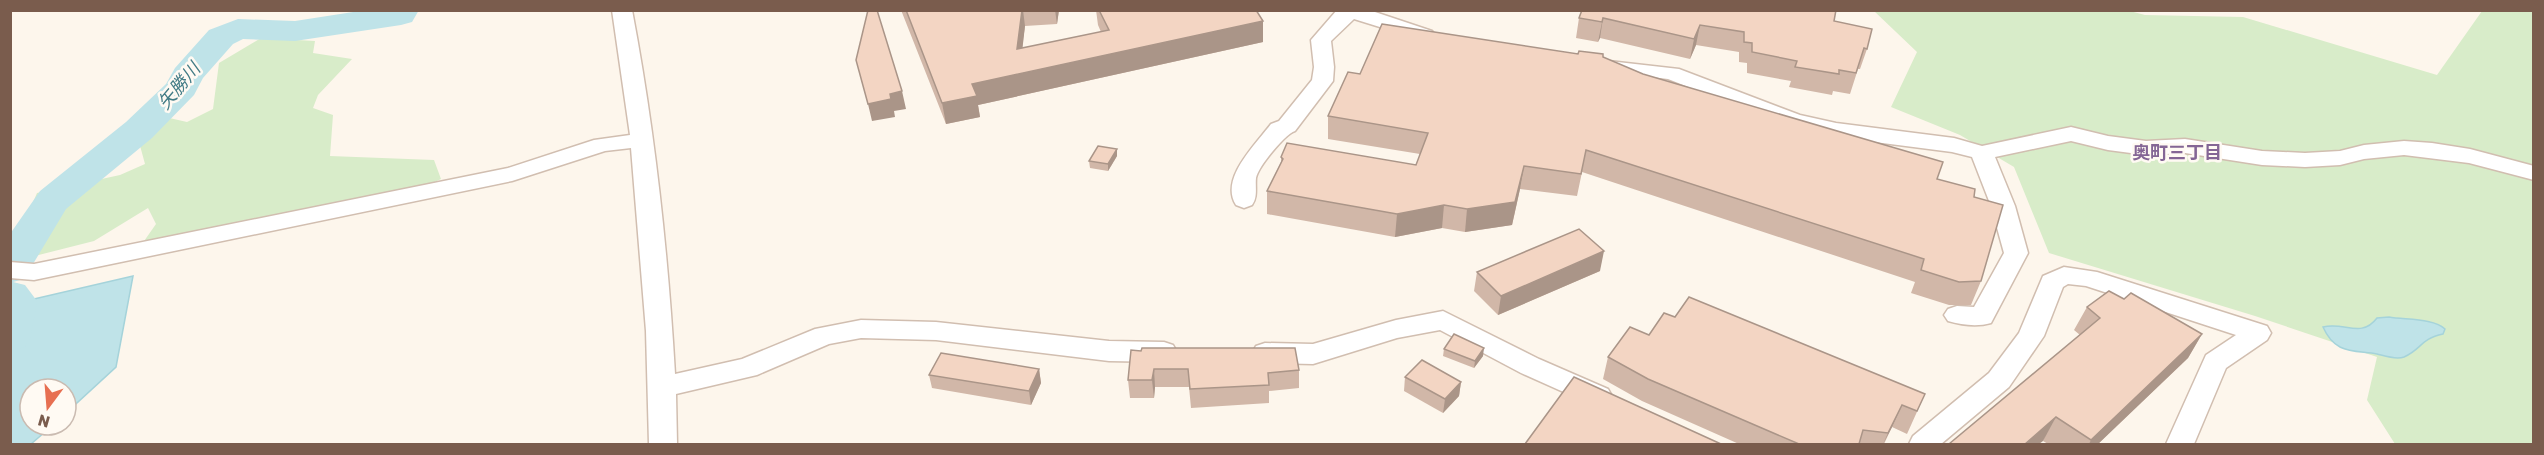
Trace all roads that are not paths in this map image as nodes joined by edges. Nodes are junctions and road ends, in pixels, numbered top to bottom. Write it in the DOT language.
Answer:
graph roads {
  1 [pos="622,10"];
  2 [pos="1348,11"];
  3 [pos="1441,40"];
  4 [pos="1581,64"];
  5 [pos="642,140"];
  6 [pos="1982,153"];
  7 [pos="2534,172"];
  8 [pos="1244,200"];
  9 [pos="10,270"];
  10 [pos="1957,315"];
  11 [pos="1188,352"];
  12 [pos="1245,353"];
  13 [pos="664,387"];
  14 [pos="1625,408"];
  15 [pos="663,444"];
  16 [pos="1923,444"];
  17 [pos="2180,444"];
  1 -- 5 [label="street"];
  2 -- 3 [label="street"];
  2 -- 8 [label="street"];
  4 -- 6 [label="street"];
  5 -- 9 [label="street"];
  5 -- 13 [label="street"];
  6 -- 7 [label="street"];
  6 -- 10 [label="street"];
  11 -- 13 [label="street"];
  12 -- 14 [label="street"];
  13 -- 15 [label="street"];
  16 -- 17 [label="street"];
}
